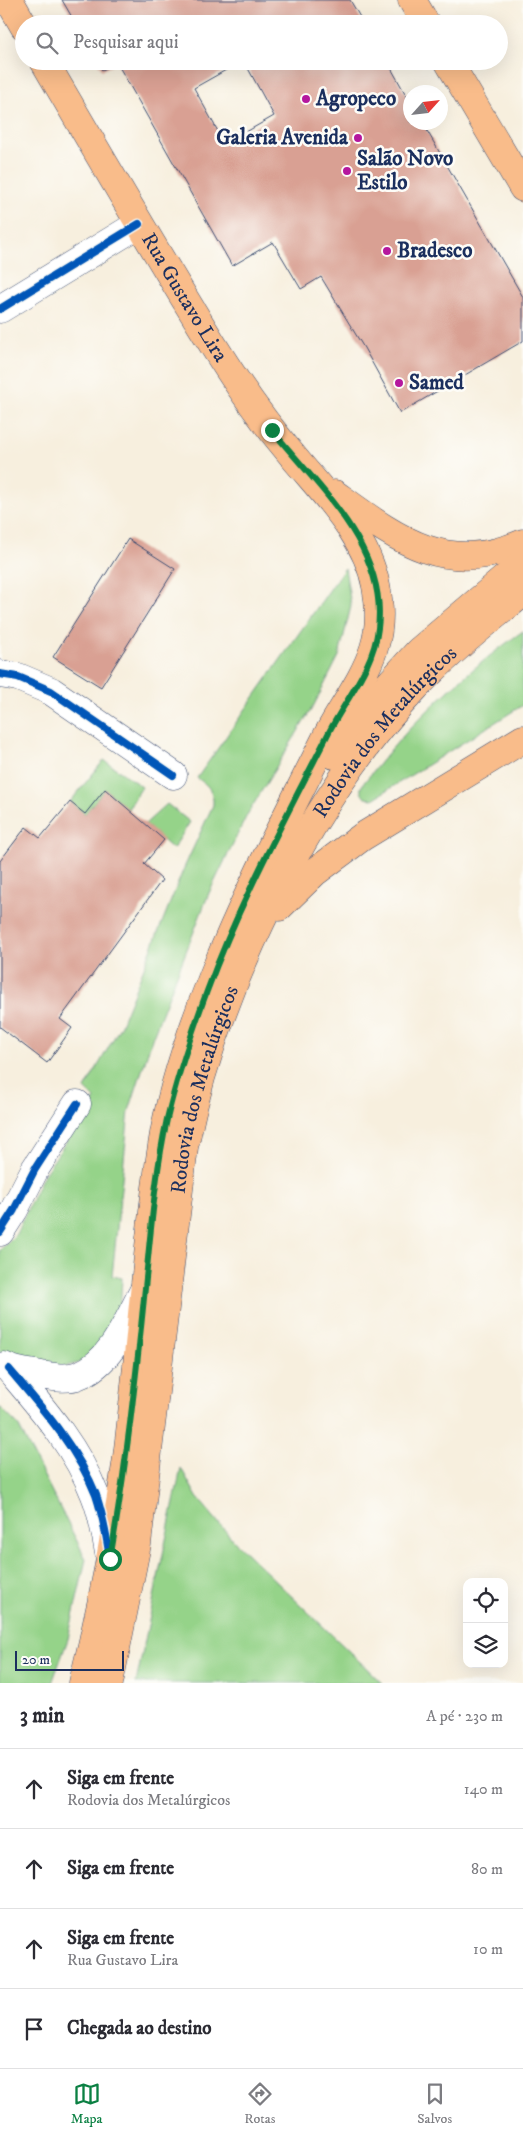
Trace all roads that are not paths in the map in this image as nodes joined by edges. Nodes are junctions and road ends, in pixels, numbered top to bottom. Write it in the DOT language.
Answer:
graph roads {
  1 [pos="8,0"];
  2 [pos="412,0"];
  3 [pos="17,15"];
  4 [pos="421,15"];
  5 [pos="49,70"];
  6 [pos="453,70"];
  7 [pos="523,188"];
  8 [pos="139,224"];
  9 [pos="0,309"];
  10 [pos="308,474"];
  11 [pos="518,563"];
  12 [pos="0,674"];
  13 [pos="523,739"];
  14 [pos="173,775"];
  15 [pos="273,842"];
  16 [pos="257,932"];
  17 [pos="77,1104"];
  18 [pos="0,1232"];
  19 [pos="145,1288"];
  20 [pos="4,1366"];
  21 [pos="110,1559"];
  22 [pos="83,1683"];
  23 [pos="109,1683"];
  1 -- 3 [label="main road"];
  2 -- 4 [label="main road"];
  5 -- 8 [label="main road, Rua Gustavo Lira"];
  6 -- 7 [label="main road"];
  8 -- 9 [label="street"];
  8 -- 10 [label="main road, Rua Gustavo Lira"];
  10 -- 11 [label="main road"];
  10 -- 15 [label="main road"];
  11 -- 15 [label="main road"];
  11 -- 16 [label="main road, Rodovia dos Metalúrgicos"];
  12 -- 14 [label="street"];
  13 -- 16 [label="main road"];
  15 -- 19 [label="main road, Rodovia dos Metalúrgicos"];
  16 -- 23 [label="main road, Rodovia dos Metalúrgicos"];
  17 -- 18 [label="street"];
  19 -- 20 [label="street"];
  19 -- 21 [label="main road, Rodovia dos Metalúrgicos"];
  20 -- 21 [label="street"];
  21 -- 22 [label="main road, Rodovia dos Metalúrgicos"];
}
